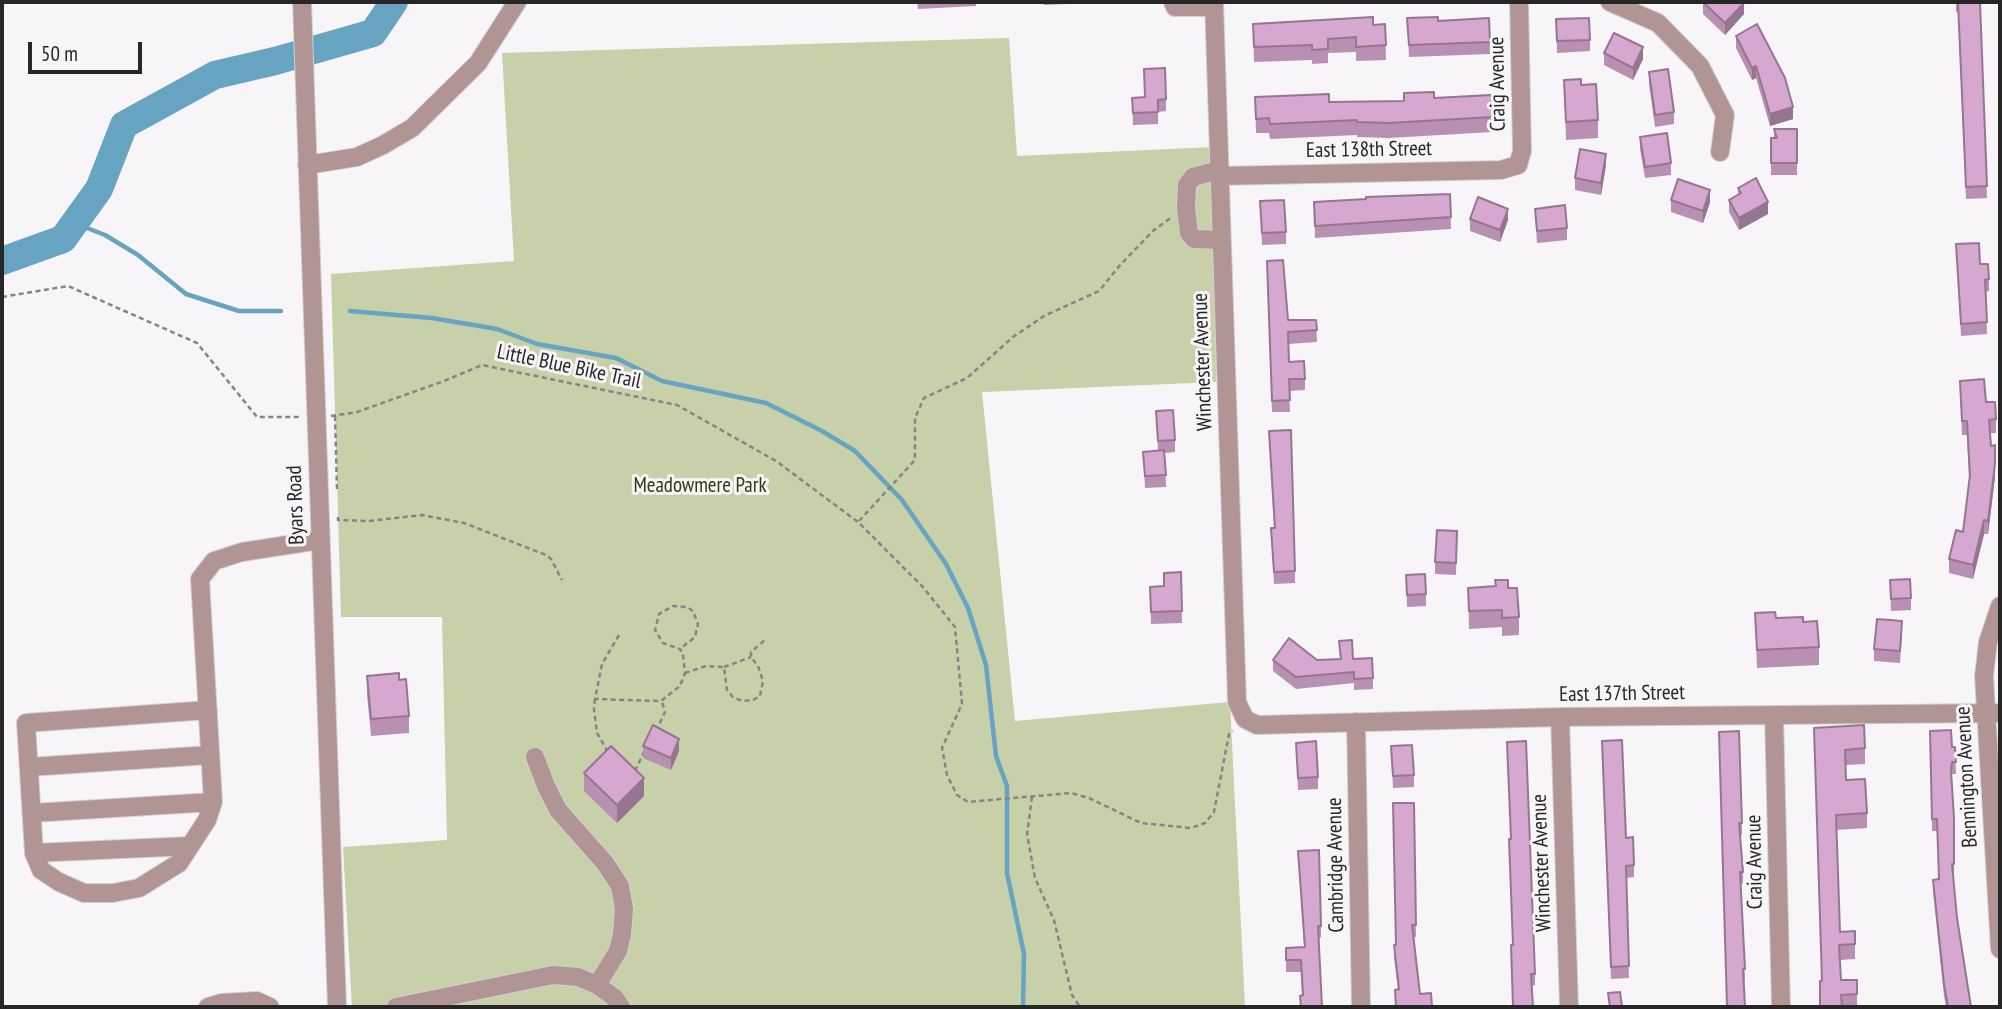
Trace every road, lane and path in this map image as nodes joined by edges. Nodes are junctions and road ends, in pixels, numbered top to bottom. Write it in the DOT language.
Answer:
graph roads {
  1 [pos="302,2"];
  2 [pos="517,2"];
  3 [pos="1173,2"];
  4 [pos="1519,2"];
  5 [pos="1610,2"];
  6 [pos="1214,4"];
  7 [pos="1720,152"];
  8 [pos="307,165"];
  9 [pos="1518,165"];
  10 [pos="1219,173"];
  11 [pos="1186,208"];
  12 [pos="1221,240"];
  13 [pos="2,297"];
  14 [pos="335,415"];
  15 [pos="316,418"];
  16 [pos="337,494"];
  17 [pos="337,507"];
  18 [pos="859,522"];
  19 [pos="320,540"];
  20 [pos="562,580"];
  21 [pos="2000,606"];
  22 [pos="619,635"];
  23 [pos="765,640"];
  24 [pos="680,649"];
  25 [pos="751,657"];
  26 [pos="724,667"];
  27 [pos="685,673"];
  28 [pos="595,699"];
  29 [pos="661,701"];
  30 [pos="208,710"];
  31 [pos="1993,713"];
  32 [pos="1774,715"];
  33 [pos="1560,717"];
  34 [pos="1245,719"];
  35 [pos="1356,722"];
  36 [pos="654,734"];
  37 [pos="646,748"];
  38 [pos="210,755"];
  39 [pos="536,757"];
  40 [pos="615,757"];
  41 [pos="29,767"];
  42 [pos="631,771"];
  43 [pos="1032,797"];
  44 [pos="213,802"];
  45 [pos="32,813"];
  46 [pos="190,846"];
  47 [pos="34,853"];
  48 [pos="2000,949"];
  49 [pos="597,985"];
  50 [pos="208,1007"];
  51 [pos="270,1007"];
  52 [pos="337,1007"];
  53 [pos="396,1007"];
  54 [pos="621,1007"];
  55 [pos="1080,1007"];
  56 [pos="1361,1007"];
  57 [pos="1569,1007"];
  58 [pos="1781,1007"];
  1 -- 8 [label="street, Byars Road"];
  2 -- 8 [label="street"];
  3 -- 6 [label="street"];
  4 -- 9 [label="street, Craig Avenue"];
  5 -- 7 [label="street"];
  6 -- 10 [label="street, Winchester Avenue"];
  8 -- 15 [label="street, Byars Road"];
  9 -- 10 [label="street, East 138th Street"];
  10 -- 11 [label="street"];
  10 -- 12 [label="street, Winchester Avenue"];
  11 -- 12 [label="street"];
  11 -- 18 [label="path"];
  12 -- 34 [label="street, Winchester Avenue"];
  13 -- 15 [label="path, Little Blue Bike Trail"];
  14 -- 15 [label="path, Little Blue Bike Trail"];
  14 -- 16 [label="path"];
  14 -- 18 [label="path, Little Blue Bike Trail"];
  15 -- 19 [label="street, Byars Road"];
  17 -- 20 [label="path"];
  18 -- 43 [label="path, Little Blue Bike Trail"];
  19 -- 30 [label="street"];
  19 -- 52 [label="street, Byars Road"];
  21 -- 31 [label="street, Bennington Avenue"];
  22 -- 28 [label="path"];
  23 -- 25 [label="path"];
  24 -- 24 [label="path"];
  24 -- 27 [label="path"];
  25 -- 26 [label="path"];
  25 -- 26 [label="path"];
  26 -- 27 [label="path"];
  27 -- 29 [label="path"];
  28 -- 29 [label="path"];
  28 -- 40 [label="path"];
  29 -- 36 [label="path"];
  30 -- 38 [label="street"];
  30 -- 41 [label="street"];
  31 -- 32 [label="street, East 137th Street"];
  31 -- 48 [label="street, Bennington Avenue"];
  32 -- 33 [label="street, East 137th Street"];
  32 -- 58 [label="street, Craig Avenue"];
  33 -- 35 [label="street, East 137th Street"];
  33 -- 57 [label="street, Winchester Avenue"];
  34 -- 35 [label="street, East 137th Street"];
  34 -- 43 [label="path, Little Blue Bike Trail"];
  35 -- 56 [label="street, Cambridge Avenue"];
  37 -- 42 [label="path"];
  38 -- 41 [label="street"];
  38 -- 44 [label="street"];
  39 -- 49 [label="street"];
  41 -- 45 [label="street"];
  43 -- 55 [label="path"];
  44 -- 45 [label="street"];
  44 -- 46 [label="street"];
  45 -- 47 [label="street"];
  46 -- 47 [label="street"];
  46 -- 47 [label="street"];
  49 -- 53 [label="street"];
  49 -- 54 [label="street"];
  50 -- 51 [label="street"];
}
